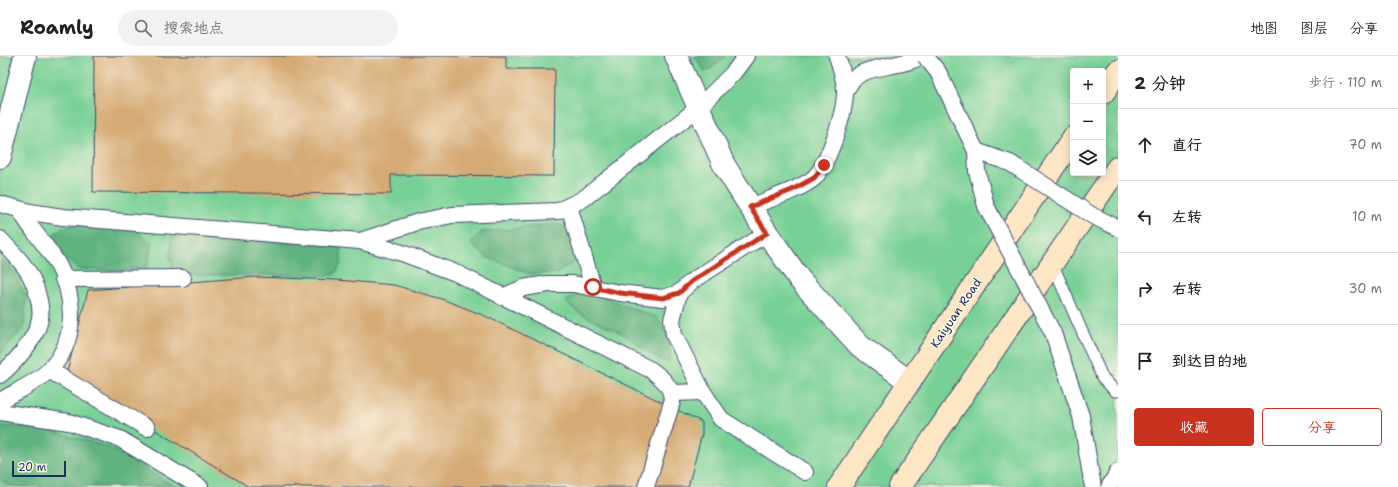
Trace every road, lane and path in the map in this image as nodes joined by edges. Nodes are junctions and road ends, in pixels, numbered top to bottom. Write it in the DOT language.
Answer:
graph roads {
  1 [pos="25,56"];
  2 [pos="676,56"];
  3 [pos="746,56"];
  4 [pos="837,56"];
  5 [pos="921,56"];
  6 [pos="925,56"];
  7 [pos="1118,71"];
  8 [pos="1106,89"];
  9 [pos="845,92"];
  10 [pos="698,108"];
  11 [pos="1072,140"];
  12 [pos="976,151"];
  13 [pos="0,157"];
  14 [pos="1118,167"];
  15 [pos="0,204"];
  16 [pos="569,206"];
  17 [pos="750,207"];
  18 [pos="20,210"];
  19 [pos="1118,228"];
  20 [pos="767,233"];
  21 [pos="0,238"];
  22 [pos="360,241"];
  23 [pos="1052,264"];
  24 [pos="183,278"];
  25 [pos="63,279"];
  26 [pos="593,287"];
  27 [pos="679,293"];
  28 [pos="502,296"];
  29 [pos="49,370"];
  30 [pos="0,375"];
  31 [pos="910,382"];
  32 [pos="1118,391"];
  33 [pos="703,392"];
  34 [pos="672,393"];
  35 [pos="0,401"];
  36 [pos="0,412"];
  37 [pos="146,428"];
  38 [pos="805,472"];
  39 [pos="1118,472"];
  40 [pos="903,486"];
  41 [pos="200,487"];
  42 [pos="646,487"];
  43 [pos="839,487"];
  44 [pos="1093,487"];
  45 [pos="1109,487"];
  1 -- 13 [label="street"];
  2 -- 10 [label="street"];
  3 -- 10 [label="street"];
  4 -- 9 [label="street"];
  5 -- 9 [label="street"];
  6 -- 12 [label="street, bridge"];
  7 -- 8 [label="main road"];
  9 -- 17 [label="street"];
  10 -- 16 [label="street"];
  10 -- 17 [label="street"];
  11 -- 31 [label="main road, Kaiyuan Road"];
  12 -- 19 [label="street, bridge"];
  12 -- 44 [label="street, bridge"];
  14 -- 23 [label="main road"];
  15 -- 18 [label="street"];
  16 -- 22 [label="street"];
  16 -- 26 [label="street"];
  17 -- 20 [label="street"];
  18 -- 22 [label="street"];
  18 -- 25 [label="street"];
  20 -- 27 [label="street"];
  20 -- 31 [label="street"];
  21 -- 30 [label="street"];
  22 -- 28 [label="street"];
  23 -- 32 [label="lane"];
  23 -- 40 [label="main road"];
  24 -- 25 [label="street"];
  25 -- 29 [label="street"];
  26 -- 27 [label="street"];
  26 -- 28 [label="street"];
  27 -- 33 [label="street"];
  28 -- 34 [label="street"];
  29 -- 35 [label="street"];
  29 -- 37 [label="street"];
  31 -- 43 [label="main road, Kaiyuan Road"];
  33 -- 34 [label="street"];
  33 -- 38 [label="street"];
  34 -- 42 [label="street"];
  36 -- 41 [label="street"];
  39 -- 45 [label="street"];
}
